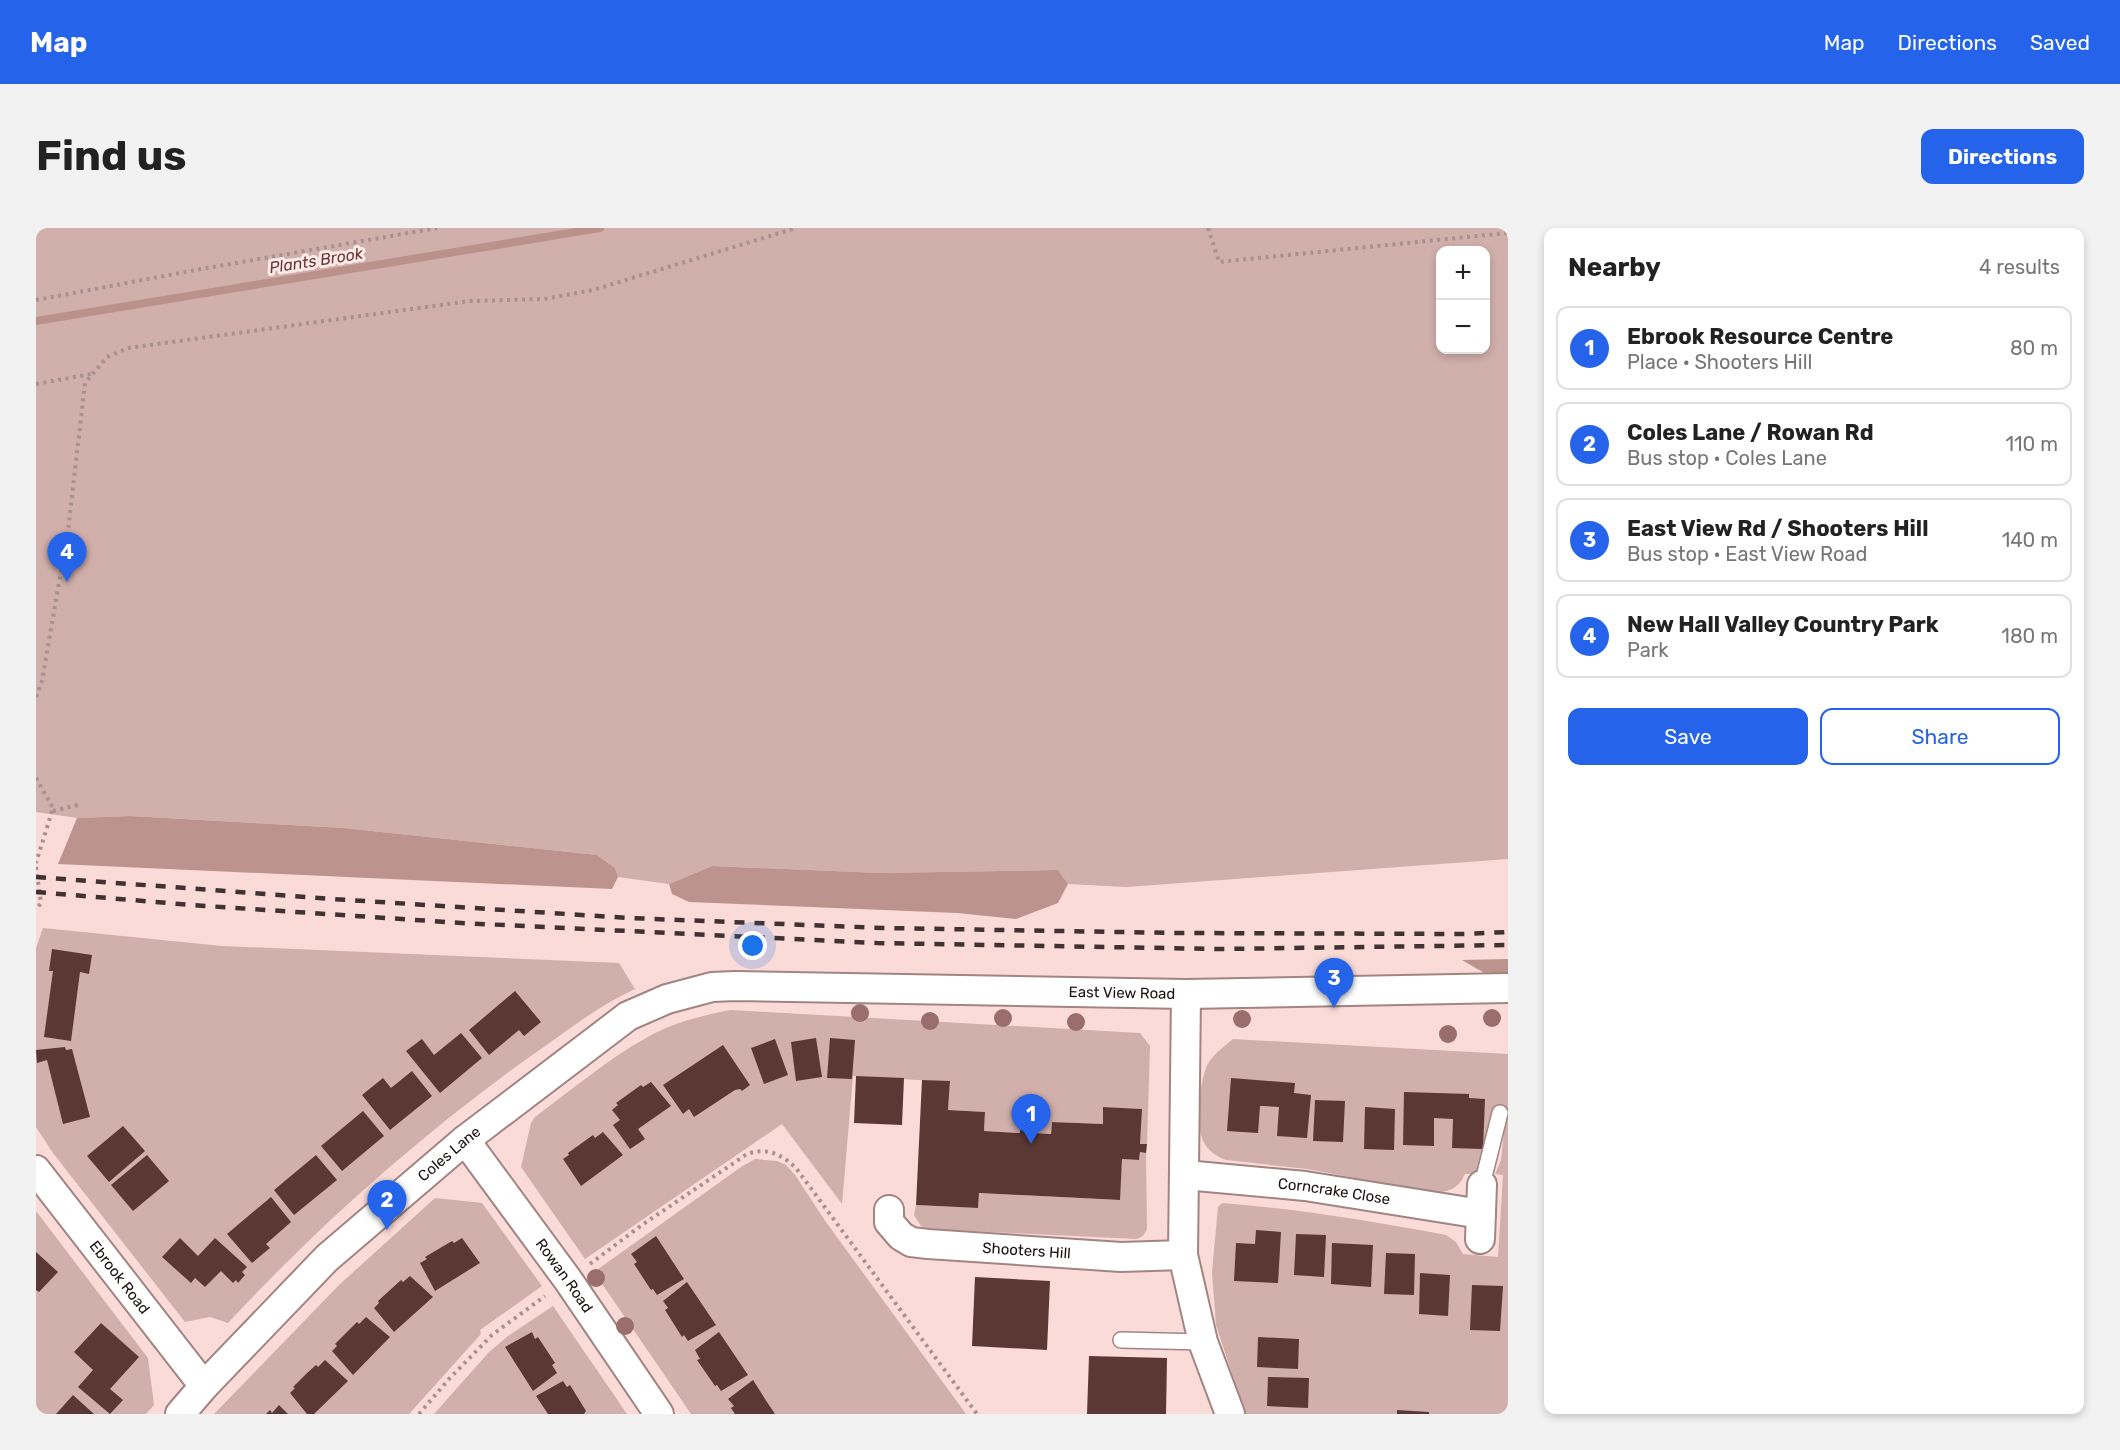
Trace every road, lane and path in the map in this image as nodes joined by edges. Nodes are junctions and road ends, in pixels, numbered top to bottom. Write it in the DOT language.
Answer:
graph roads {
  1 [pos="437,228"];
  2 [pos="796,228"];
  3 [pos="1208,228"];
  4 [pos="1508,233"];
  5 [pos="36,300"];
  6 [pos="92,374"];
  7 [pos="36,384"];
  8 [pos="36,697"];
  9 [pos="36,778"];
  10 [pos="78,805"];
  11 [pos="53,811"];
  12 [pos="36,865"];
  13 [pos="36,910"];
  14 [pos="735,986"];
  15 [pos="1508,988"];
  16 [pos="1186,994"];
  17 [pos="1500,1113"];
  18 [pos="465,1140"];
  19 [pos="36,1170"];
  20 [pos="1185,1175"];
  21 [pos="1482,1185"];
  22 [pos="889,1210"];
  23 [pos="1183,1255"];
  24 [pos="568,1280"];
  25 [pos="1120,1340"];
  26 [pos="1203,1342"];
  27 [pos="204,1386"];
  28 [pos="180,1414"];
  29 [pos="419,1414"];
  30 [pos="659,1414"];
  31 [pos="977,1414"];
  32 [pos="1230,1414"];
  1 -- 5 [label="path"];
  2 -- 6 [label="path"];
  3 -- 4 [label="path"];
  6 -- 7 [label="path"];
  6 -- 8 [label="path"];
  9 -- 11 [label="path"];
  10 -- 11 [label="path"];
  11 -- 12 [label="path"];
  12 -- 13 [label="path"];
  14 -- 16 [label="street, East View Road"];
  14 -- 18 [label="street, Coles Lane"];
  15 -- 16 [label="street, East View Road"];
  16 -- 20 [label="street"];
  17 -- 21 [label="lane, Corncrake Close"];
  18 -- 24 [label="street, Rowan Road"];
  18 -- 27 [label="street, Coles Lane"];
  19 -- 27 [label="street, Ebrook Road"];
  20 -- 21 [label="street, Corncrake Close"];
  20 -- 23 [label="street"];
  22 -- 23 [label="street, Shooters Hill"];
  23 -- 26 [label="street"];
  24 -- 29 [label="path"];
  24 -- 30 [label="street, Rowan Road"];
  24 -- 31 [label="path"];
  25 -- 26 [label="lane"];
  26 -- 32 [label="street"];
  27 -- 28 [label="street, Coles Lane"];
}
